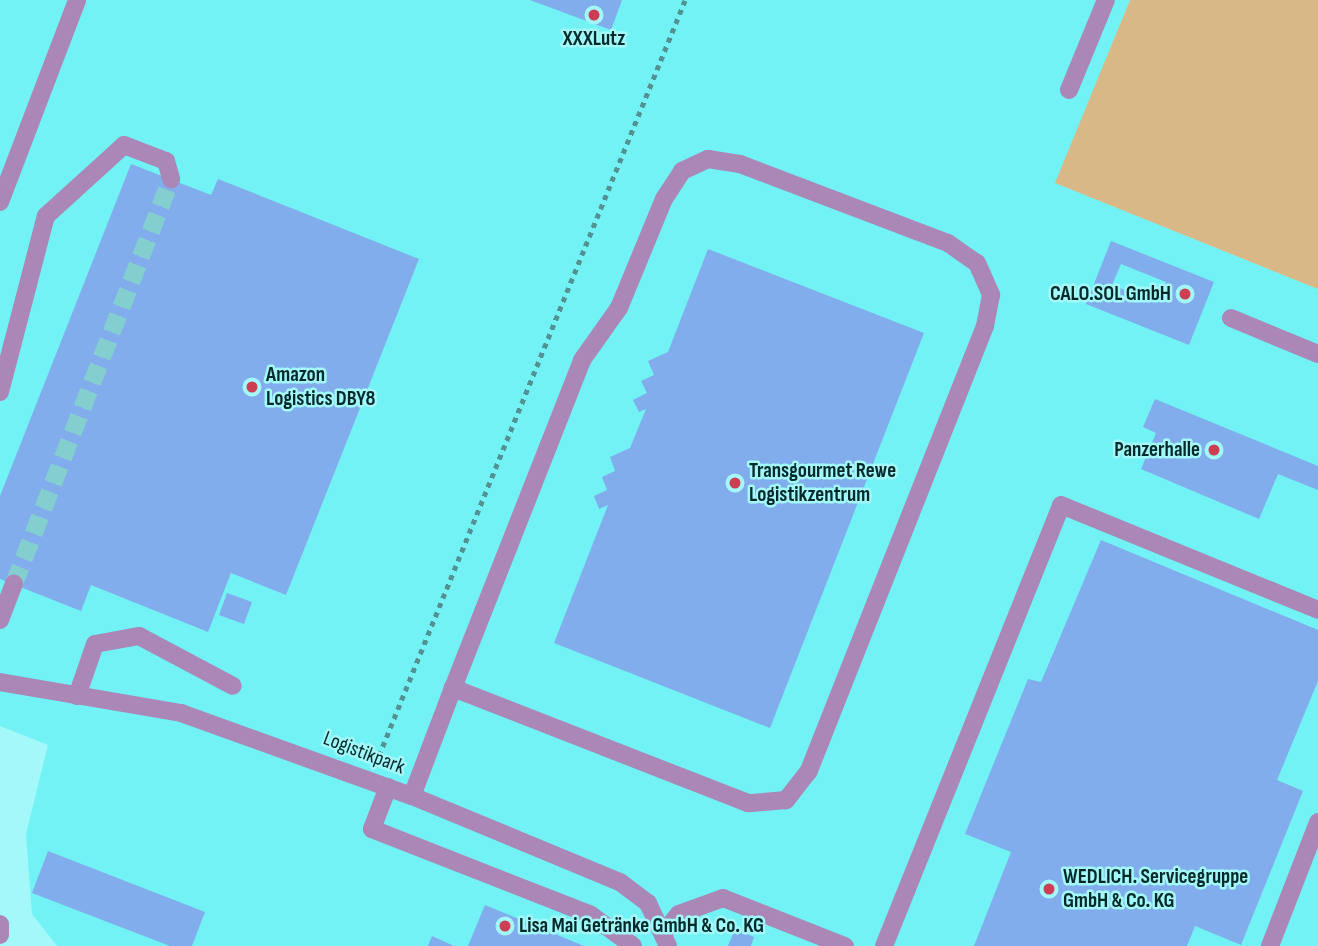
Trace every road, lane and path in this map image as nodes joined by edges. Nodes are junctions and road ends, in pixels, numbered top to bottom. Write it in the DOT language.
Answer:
graph roads {
  1 [pos="77,0"];
  2 [pos="685,0"];
  3 [pos="1107,0"];
  4 [pos="1069,90"];
  5 [pos="171,179"];
  6 [pos="0,202"];
  7 [pos="1231,318"];
  8 [pos="1318,354"];
  9 [pos="0,392"];
  10 [pos="14,584"];
  11 [pos="1318,610"];
  12 [pos="0,620"];
  13 [pos="0,682"];
  14 [pos="233,686"];
  15 [pos="453,688"];
  16 [pos="77,696"];
  17 [pos="369,779"];
  18 [pos="388,787"];
  19 [pos="412,796"];
  20 [pos="1318,822"];
  21 [pos="0,924"];
  22 [pos="0,935"];
  23 [pos="667,938"];
  24 [pos="633,946"];
  25 [pos="845,946"];
  26 [pos="884,946"];
  27 [pos="1270,946"];
  1 -- 6 [label="street"];
  2 -- 17 [label="path"];
  3 -- 4 [label="street"];
  5 -- 9 [label="street"];
  7 -- 8 [label="street"];
  10 -- 12 [label="street"];
  11 -- 26 [label="street"];
  13 -- 16 [label="street, Logistikpark"];
  14 -- 16 [label="street"];
  15 -- 15 [label="street"];
  15 -- 19 [label="street"];
  16 -- 17 [label="street, Logistikpark"];
  17 -- 18 [label="street, Logistikpark"];
  18 -- 19 [label="street, Logistikpark"];
  18 -- 24 [label="street"];
  19 -- 23 [label="street, Logistikpark"];
  20 -- 27 [label="street"];
  21 -- 22 [label="street"];
  23 -- 25 [label="street"];
}
